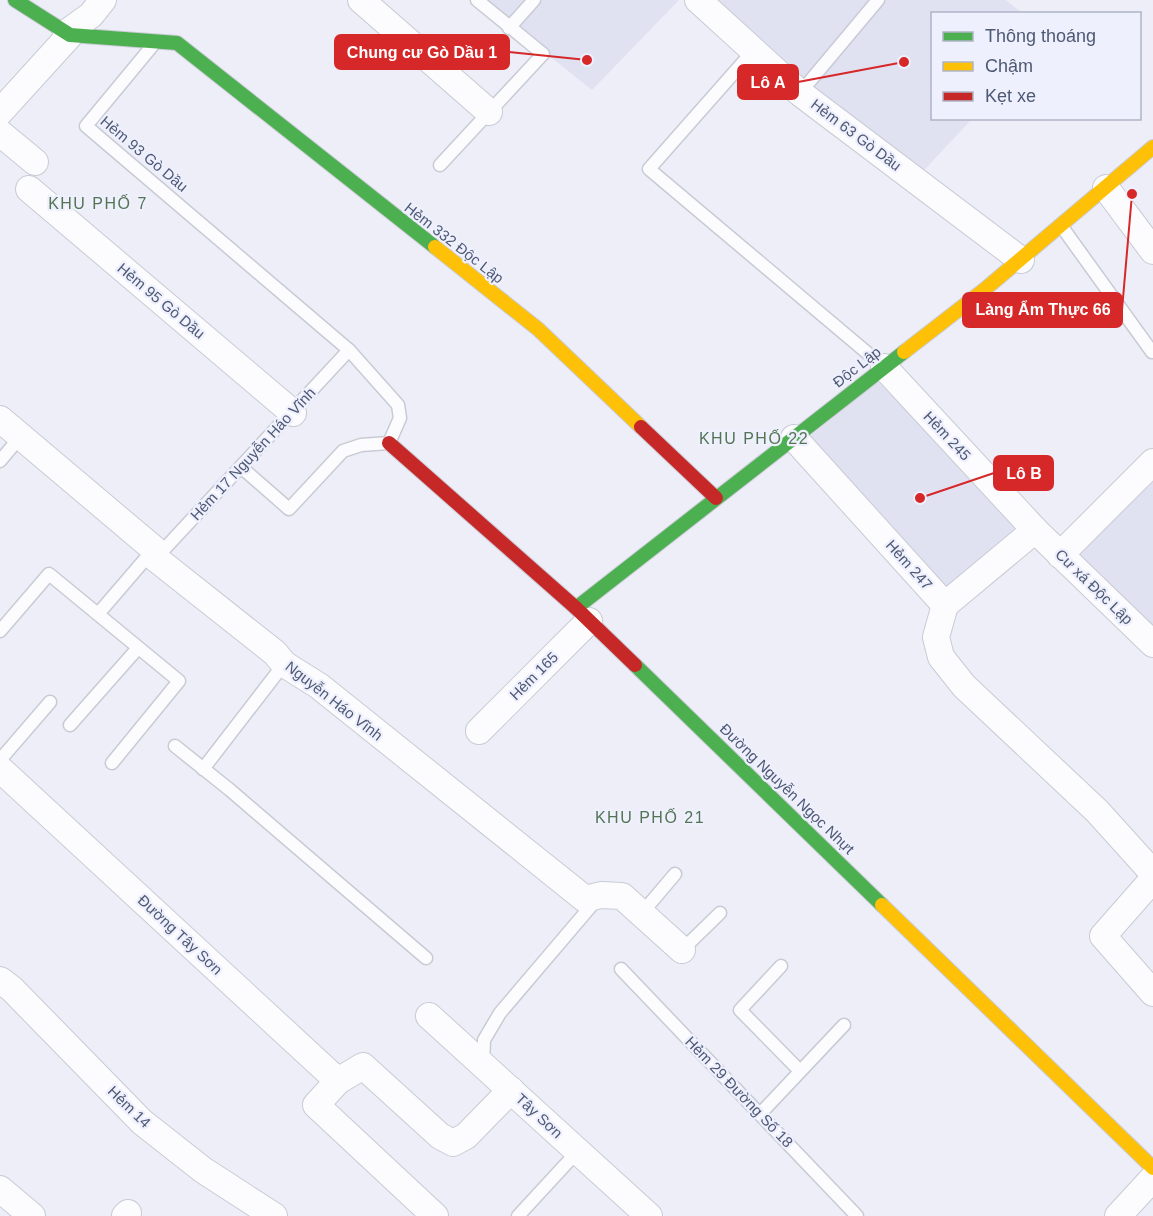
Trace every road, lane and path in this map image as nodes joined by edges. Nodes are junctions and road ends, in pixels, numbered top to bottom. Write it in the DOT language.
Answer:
graph roads {
  1 [pos="15,0"];
  2 [pos="103,0"];
  3 [pos="361,0"];
  4 [pos="477,0"];
  5 [pos="534,0"];
  6 [pos="698,0"];
  7 [pos="878,0"];
  8 [pos="509,28"];
  9 [pos="68,34"];
  10 [pos="154,44"];
  11 [pos="754,50"];
  12 [pos="800,93"];
  13 [pos="0,112"];
  14 [pos="489,112"];
  15 [pos="0,133"];
  16 [pos="1153,147"];
  17 [pos="34,162"];
  18 [pos="440,165"];
  19 [pos="1106,188"];
  20 [pos="29,189"];
  21 [pos="1061,226"];
  22 [pos="1153,251"];
  23 [pos="1022,260"];
  24 [pos="349,350"];
  25 [pos="1152,352"];
  26 [pos="884,367"];
  27 [pos="293,413"];
  28 [pos="0,419"];
  29 [pos="21,436"];
  30 [pos="794,438"];
  31 [pos="389,443"];
  32 [pos="0,461"];
  33 [pos="242,467"];
  34 [pos="1151,469"];
  35 [pos="716,498"];
  36 [pos="1035,530"];
  37 [pos="154,554"];
  38 [pos="1060,555"];
  39 [pos="945,605"];
  40 [pos="98,614"];
  41 [pos="582,614"];
  42 [pos="0,631"];
  43 [pos="1153,644"];
  44 [pos="138,648"];
  45 [pos="284,664"];
  46 [pos="50,702"];
  47 [pos="70,725"];
  48 [pos="478,731"];
  49 [pos="175,746"];
  50 [pos="0,760"];
  51 [pos="112,763"];
  52 [pos="0,769"];
  53 [pos="203,769"];
  54 [pos="1153,873"];
  55 [pos="675,874"];
  56 [pos="1153,879"];
  57 [pos="601,895"];
  58 [pos="642,913"];
  59 [pos="720,913"];
  60 [pos="682,950"];
  61 [pos="426,958"];
  62 [pos="781,966"];
  63 [pos="621,969"];
  64 [pos="0,980"];
  65 [pos="1153,993"];
  66 [pos="429,1016"];
  67 [pos="844,1024"];
  68 [pos="483,1065"];
  69 [pos="800,1071"];
  70 [pos="338,1081"];
  71 [pos="511,1090"];
  72 [pos="760,1114"];
  73 [pos="577,1152"];
  74 [pos="1153,1168"];
  75 [pos="1153,1178"];
  76 [pos="0,1190"];
  77 [pos="267,1214"];
  78 [pos="32,1216"];
  79 [pos="435,1216"];
  80 [pos="518,1216"];
  81 [pos="649,1216"];
  82 [pos="857,1216"];
  83 [pos="1118,1216"];
  1 -- 9 [label="street"];
  2 -- 9 [label="street"];
  3 -- 14 [label="street"];
  4 -- 8 [label="lane"];
  5 -- 8 [label="lane"];
  6 -- 11 [label="street, Hẻm 63 Gò Dầu"];
  7 -- 12 [label="lane"];
  8 -- 14 [label="lane"];
  9 -- 10 [label="street"];
  9 -- 13 [label="street"];
  10 -- 24 [label="lane, Hẻm 93 Gò Dầu"];
  10 -- 35 [label="street, Hẻm 332 Độc Lập"];
  11 -- 12 [label="street, Hẻm 63 Gò Dầu"];
  11 -- 26 [label="lane"];
  12 -- 23 [label="street, Hẻm 63 Gò Dầu"];
  14 -- 18 [label="lane"];
  15 -- 17 [label="street"];
  16 -- 19 [label="street, Độc Lập"];
  19 -- 21 [label="street, Độc Lập"];
  19 -- 22 [label="street"];
  20 -- 27 [label="street, Hẻm 95 Gò Dầu"];
  21 -- 23 [label="street, Độc Lập"];
  21 -- 25 [label="lane"];
  23 -- 26 [label="street, Độc Lập"];
  24 -- 27 [label="lane, Hẻm 17 Nguyễn Háo Vĩnh"];
  24 -- 31 [label="lane"];
  26 -- 30 [label="street, Độc Lập"];
  26 -- 36 [label="street, Hẻm 245"];
  27 -- 33 [label="lane, Hẻm 17 Nguyễn Háo Vĩnh"];
  28 -- 29 [label="street, Nguyễn Háo Vĩnh"];
  29 -- 32 [label="lane"];
  29 -- 37 [label="street, Nguyễn Háo Vĩnh"];
  30 -- 35 [label="street, Độc Lập"];
  30 -- 39 [label="street, Hẻm 247"];
  31 -- 33 [label="lane"];
  31 -- 41 [label="street, Đường Nguyễn Ngọc Nhựt"];
  33 -- 37 [label="lane, Hẻm 17 Nguyễn Háo Vĩnh"];
  34 -- 38 [label="street"];
  35 -- 41 [label="street, Độc Lập"];
  36 -- 38 [label="street, Cư xá Độc Lập"];
  36 -- 39 [label="street"];
  37 -- 40 [label="lane, Hẻm 17 Nguyễn Háo Vĩnh"];
  37 -- 45 [label="street, Nguyễn Háo Vĩnh"];
  38 -- 43 [label="street, Cư xá Độc Lập"];
  39 -- 54 [label="street"];
  40 -- 42 [label="lane"];
  40 -- 44 [label="lane"];
  41 -- 48 [label="street, Hẻm 165"];
  41 -- 74 [label="street, Đường Nguyễn Ngọc Nhựt"];
  44 -- 47 [label="lane"];
  44 -- 51 [label="lane"];
  45 -- 53 [label="lane"];
  45 -- 57 [label="street, Nguyễn Háo Vĩnh"];
  46 -- 50 [label="lane"];
  49 -- 53 [label="lane"];
  52 -- 70 [label="street, Đường Tây Sơn"];
  53 -- 61 [label="lane"];
  55 -- 58 [label="lane"];
  56 -- 65 [label="street"];
  57 -- 58 [label="street, Nguyễn Háo Vĩnh"];
  57 -- 68 [label="lane"];
  58 -- 60 [label="street, Nguyễn Háo Vĩnh"];
  59 -- 60 [label="lane"];
  62 -- 69 [label="lane"];
  63 -- 72 [label="lane, Hẻm 29 Đường Số 18"];
  64 -- 77 [label="street, Hẻm 14"];
  66 -- 68 [label="street, Tây Sơn"];
  67 -- 69 [label="lane"];
  68 -- 71 [label="street, Tây Sơn"];
  69 -- 72 [label="lane"];
  70 -- 71 [label="street"];
  70 -- 79 [label="street"];
  71 -- 73 [label="street, Tây Sơn"];
  72 -- 82 [label="lane, Hẻm 29 Đường Số 18"];
  73 -- 80 [label="lane"];
  73 -- 81 [label="street, Tây Sơn"];
  75 -- 83 [label="street"];
  76 -- 78 [label="street"];
}
